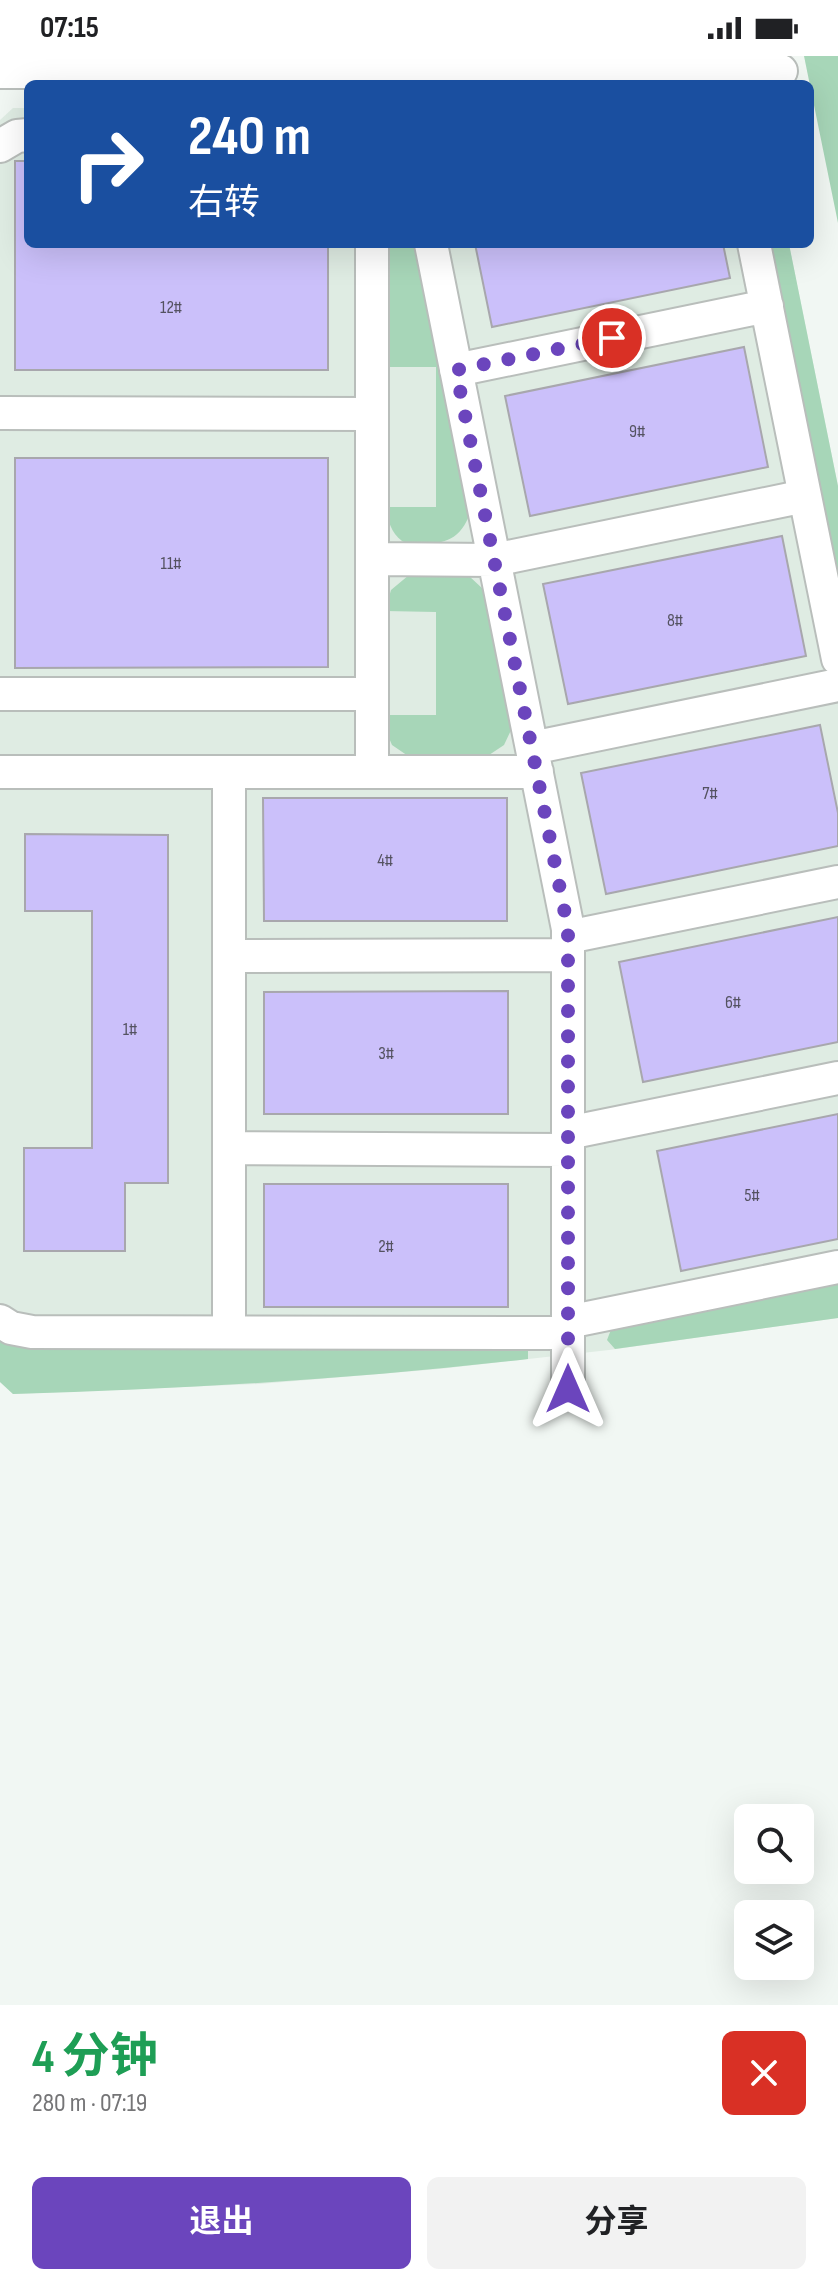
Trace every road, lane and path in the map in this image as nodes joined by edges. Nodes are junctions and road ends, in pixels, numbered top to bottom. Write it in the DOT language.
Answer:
graph roads {
  1 [pos="372,71"];
  2 [pos="781,71"];
  3 [pos="0,72"];
  4 [pos="24,135"];
  5 [pos="0,146"];
  6 [pos="372,248"];
  7 [pos="432,248"];
  8 [pos="755,248"];
  9 [pos="767,306"];
  10 [pos="456,370"];
  11 [pos="0,413"];
  12 [pos="372,414"];
  13 [pos="805,496"];
  14 [pos="372,559"];
  15 [pos="494,560"];
  16 [pos="838,659"];
  17 [pos="838,685"];
  18 [pos="0,694"];
  19 [pos="372,694"];
  20 [pos="534,760"];
  21 [pos="0,772"];
  22 [pos="229,772"];
  23 [pos="372,772"];
  24 [pos="838,882"];
  25 [pos="568,946"];
  26 [pos="229,956"];
  27 [pos="838,1078"];
  28 [pos="568,1141"];
  29 [pos="229,1148"];
  30 [pos="838,1267"];
  31 [pos="0,1321"];
  32 [pos="568,1327"];
  33 [pos="229,1332"];
  34 [pos="568,1389"];
  1 -- 2 [label="street"];
  1 -- 3 [label="street"];
  4 -- 5 [label="street"];
  6 -- 12 [label="street"];
  7 -- 10 [label="street"];
  8 -- 9 [label="street"];
  9 -- 10 [label="street"];
  9 -- 13 [label="street"];
  10 -- 15 [label="street"];
  11 -- 12 [label="street"];
  12 -- 14 [label="street"];
  13 -- 15 [label="street"];
  13 -- 16 [label="street"];
  14 -- 15 [label="street"];
  14 -- 19 [label="street"];
  15 -- 20 [label="street"];
  17 -- 20 [label="street"];
  18 -- 19 [label="street"];
  19 -- 23 [label="street"];
  20 -- 23 [label="street"];
  20 -- 25 [label="street"];
  21 -- 22 [label="street"];
  22 -- 23 [label="street"];
  22 -- 26 [label="street"];
  24 -- 25 [label="street"];
  25 -- 26 [label="street"];
  25 -- 28 [label="street"];
  26 -- 29 [label="street"];
  27 -- 28 [label="street"];
  28 -- 29 [label="street"];
  28 -- 32 [label="street"];
  29 -- 33 [label="street"];
  30 -- 32 [label="street"];
  31 -- 33 [label="street"];
  32 -- 33 [label="street"];
  32 -- 34 [label="street"];
}
